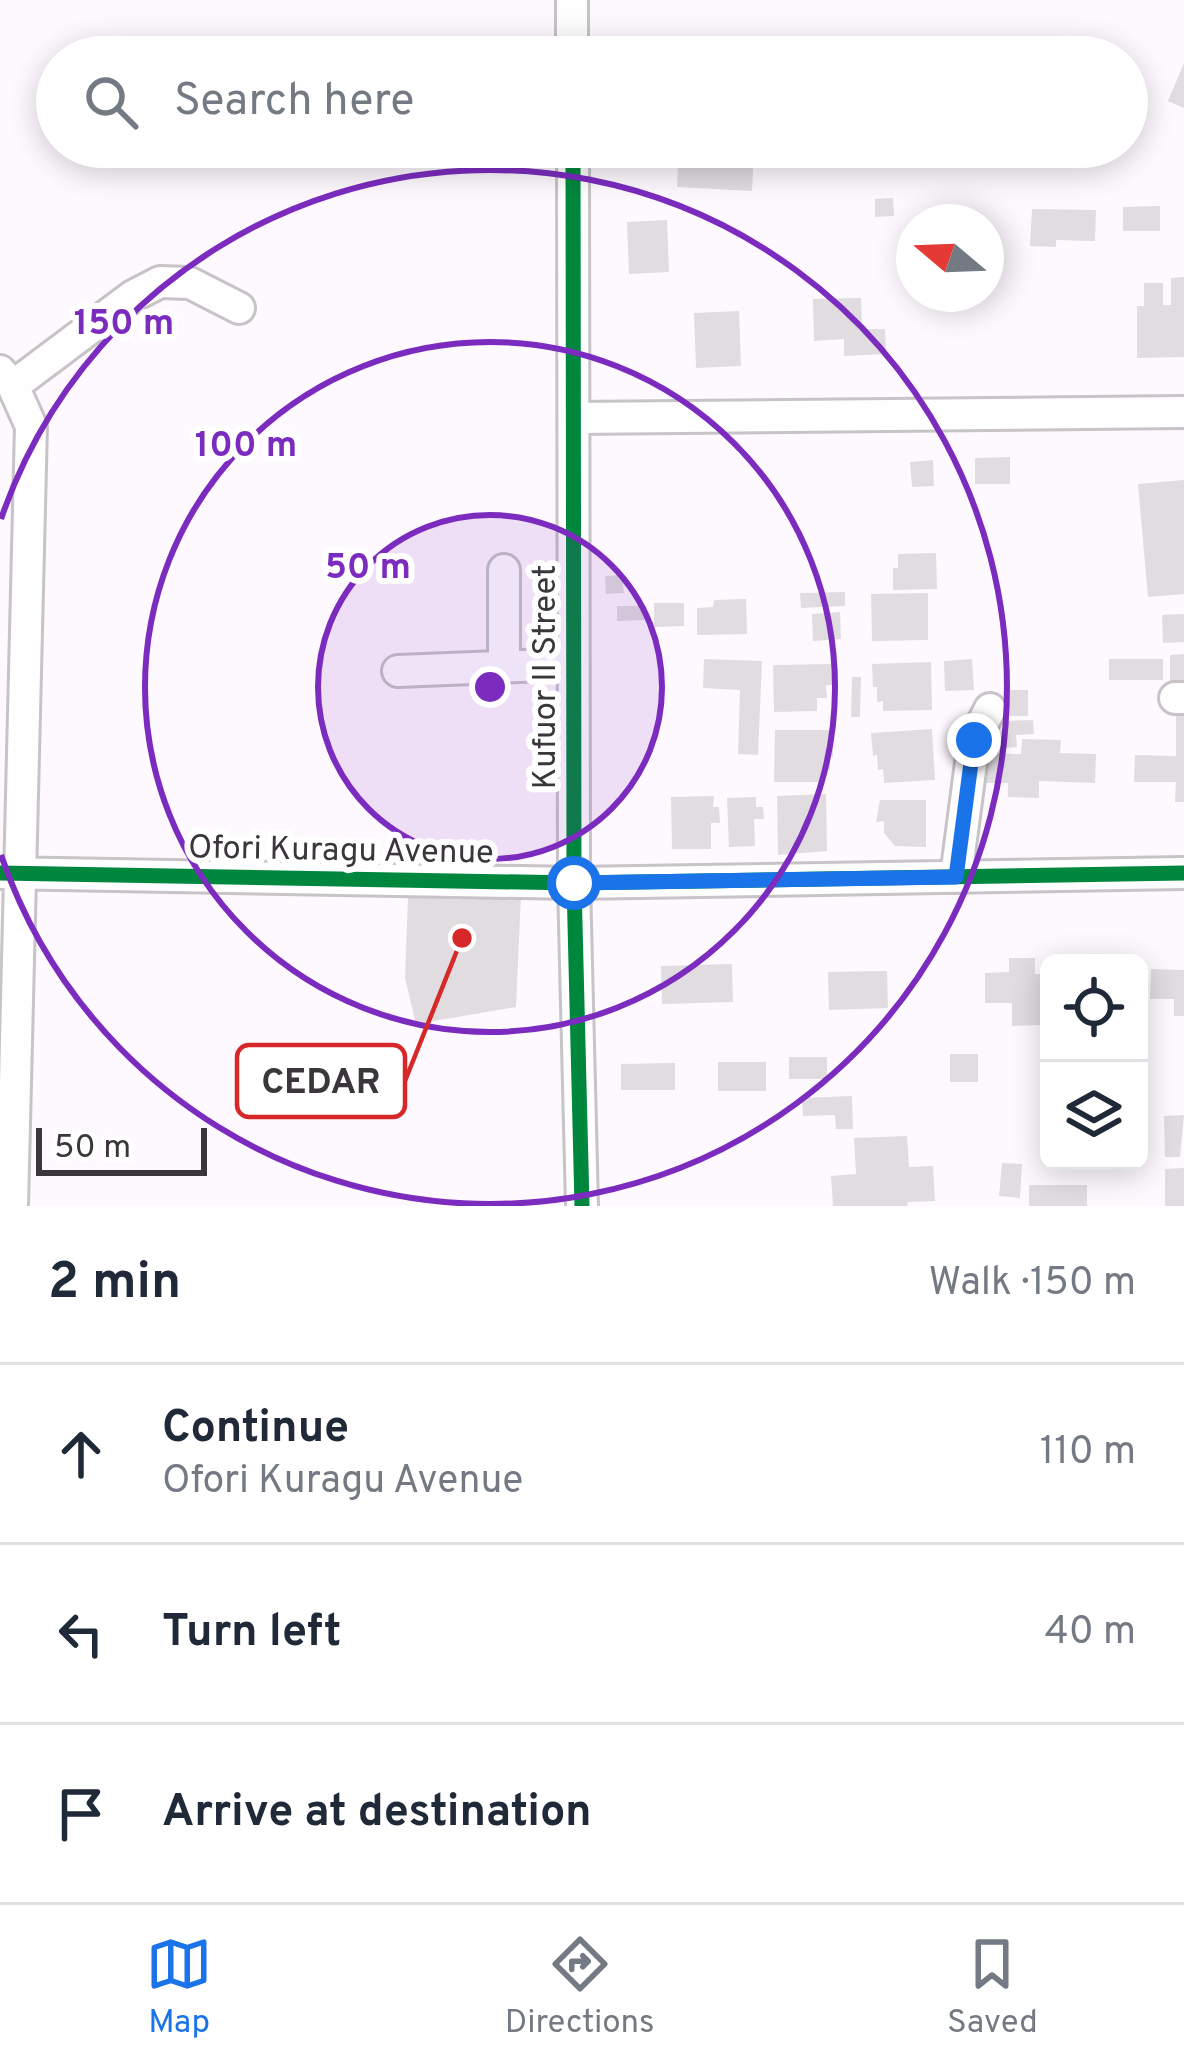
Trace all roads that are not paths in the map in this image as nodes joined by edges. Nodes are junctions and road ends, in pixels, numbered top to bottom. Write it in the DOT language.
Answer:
graph roads {
  1 [pos="572,0"];
  2 [pos="572,36"];
  3 [pos="573,168"];
  4 [pos="239,308"];
  5 [pos="6,378"];
  6 [pos="1184,412"];
  7 [pos="574,418"];
  8 [pos="503,570"];
  9 [pos="572,664"];
  10 [pos="504,665"];
  11 [pos="398,671"];
  12 [pos="990,709"];
  13 [pos="9,872"];
  14 [pos="1184,873"];
  15 [pos="956,877"];
  16 [pos="574,883"];
  17 [pos="12,1206"];
  18 [pos="582,1206"];
  1 -- 2 [label="street"];
  3 -- 7 [label="street, Kufuor II Street"];
  4 -- 5 [label="street"];
  5 -- 13 [label="street"];
  6 -- 7 [label="street"];
  7 -- 9 [label="street, Kufuor II Street"];
  8 -- 10 [label="street"];
  9 -- 10 [label="street"];
  9 -- 16 [label="street, Kufuor II Street"];
  10 -- 11 [label="street"];
  12 -- 15 [label="street"];
  13 -- 16 [label="street, Ofori Kuragu Avenue"];
  13 -- 17 [label="street"];
  14 -- 15 [label="street, Ofori Kuragu Avenue"];
  15 -- 16 [label="street, Ofori Kuragu Avenue"];
  16 -- 18 [label="street, Kufuor II Street"];
}
